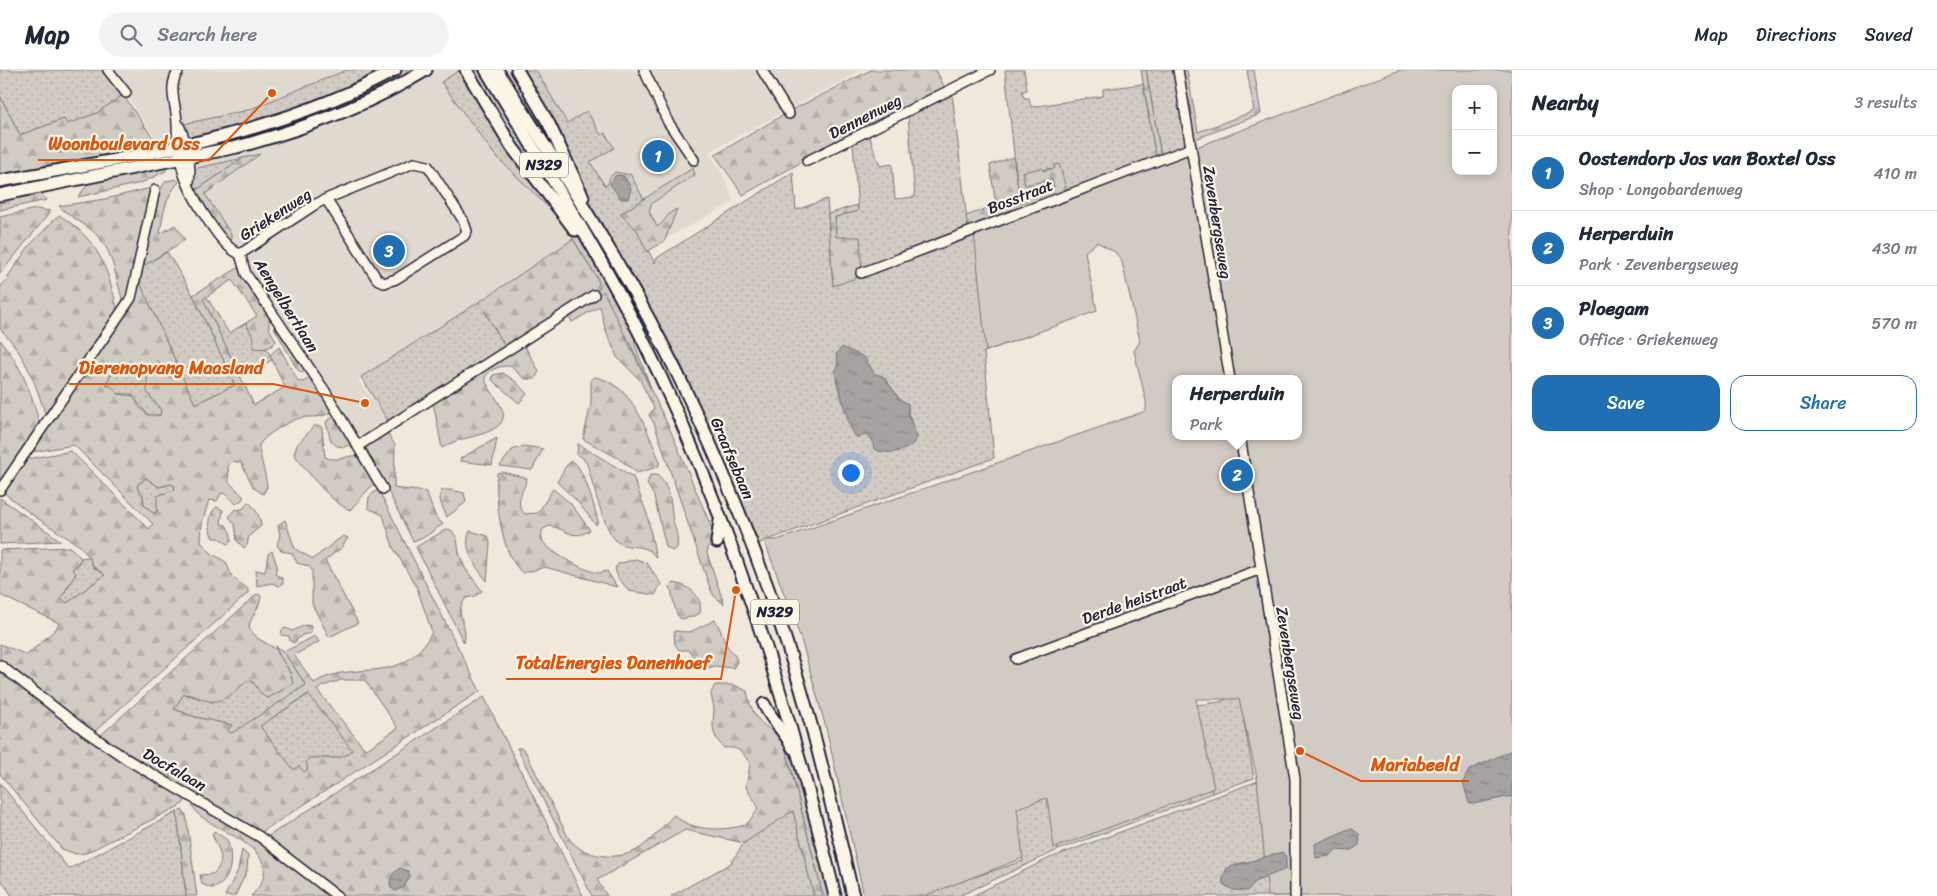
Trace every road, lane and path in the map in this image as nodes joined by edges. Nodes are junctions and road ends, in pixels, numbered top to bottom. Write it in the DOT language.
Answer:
graph roads {
  1 [pos="108,70"];
  2 [pos="179,70"];
  3 [pos="395,70"];
  4 [pos="426,70"];
  5 [pos="466,70"];
  6 [pos="486,70"];
  7 [pos="497,70"];
  8 [pos="516,70"];
  9 [pos="644,70"];
  10 [pos="762,70"];
  11 [pos="990,70"];
  12 [pos="1178,70"];
  13 [pos="126,93"];
  14 [pos="790,114"];
  15 [pos="1191,148"];
  16 [pos="183,152"];
  17 [pos="694,160"];
  18 [pos="807,161"];
  19 [pos="0,181"];
  20 [pos="155,190"];
  21 [pos="0,194"];
  22 [pos="326,199"];
  23 [pos="589,216"];
  24 [pos="240,254"];
  25 [pos="600,261"];
  26 [pos="861,273"];
  27 [pos="594,294"];
  28 [pos="1229,375"];
  29 [pos="1241,440"];
  30 [pos="358,446"];
  31 [pos="383,489"];
  32 [pos="0,490"];
  33 [pos="720,517"];
  34 [pos="717,542"];
  35 [pos="1261,569"];
  36 [pos="1016,659"];
  37 [pos="0,665"];
  38 [pos="764,704"];
  39 [pos="806,777"];
  40 [pos="337,896"];
  41 [pos="835,896"];
  42 [pos="853,896"];
  43 [pos="1295,896"];
  1 -- 13 [label="street"];
  2 -- 16 [label="street, Aengelbertlaan"];
  3 -- 16 [label="main road"];
  4 -- 16 [label="main road"];
  5 -- 25 [label="main road, N329"];
  6 -- 25 [label="main road, Graafsebaan / N329"];
  7 -- 23 [label="main road, Graafsebaan / N329"];
  8 -- 23 [label="main road, N329"];
  9 -- 17 [label="street"];
  10 -- 14 [label="street"];
  11 -- 18 [label="street, Dennenweg"];
  12 -- 15 [label="street, Zevenbergseweg"];
  15 -- 26 [label="street, Bosstraat"];
  15 -- 28 [label="street, Zevenbergseweg"];
  16 -- 19 [label="main road"];
  16 -- 21 [label="main road"];
  16 -- 24 [label="street, Aengelbertlaan"];
  20 -- 32 [label="street"];
  22 -- 22 [label="street, Griekenweg"];
  22 -- 24 [label="street, Griekenweg"];
  23 -- 42 [label="main road, Graafsebaan / N329"];
  24 -- 30 [label="street, Aengelbertlaan"];
  25 -- 33 [label="main road, Graafsebaan / N329"];
  27 -- 30 [label="street"];
  29 -- 35 [label="street, Zevenbergseweg"];
  30 -- 31 [label="street, Aengelbertlaan"];
  33 -- 34 [label="main road"];
  33 -- 39 [label="main road, Graafsebaan / N329"];
  35 -- 36 [label="street, Derde heistraat"];
  35 -- 43 [label="street, Zevenbergseweg"];
  37 -- 40 [label="street, Docfalaan"];
  38 -- 39 [label="main road"];
  39 -- 41 [label="main road, Graafsebaan / N329"];
}
